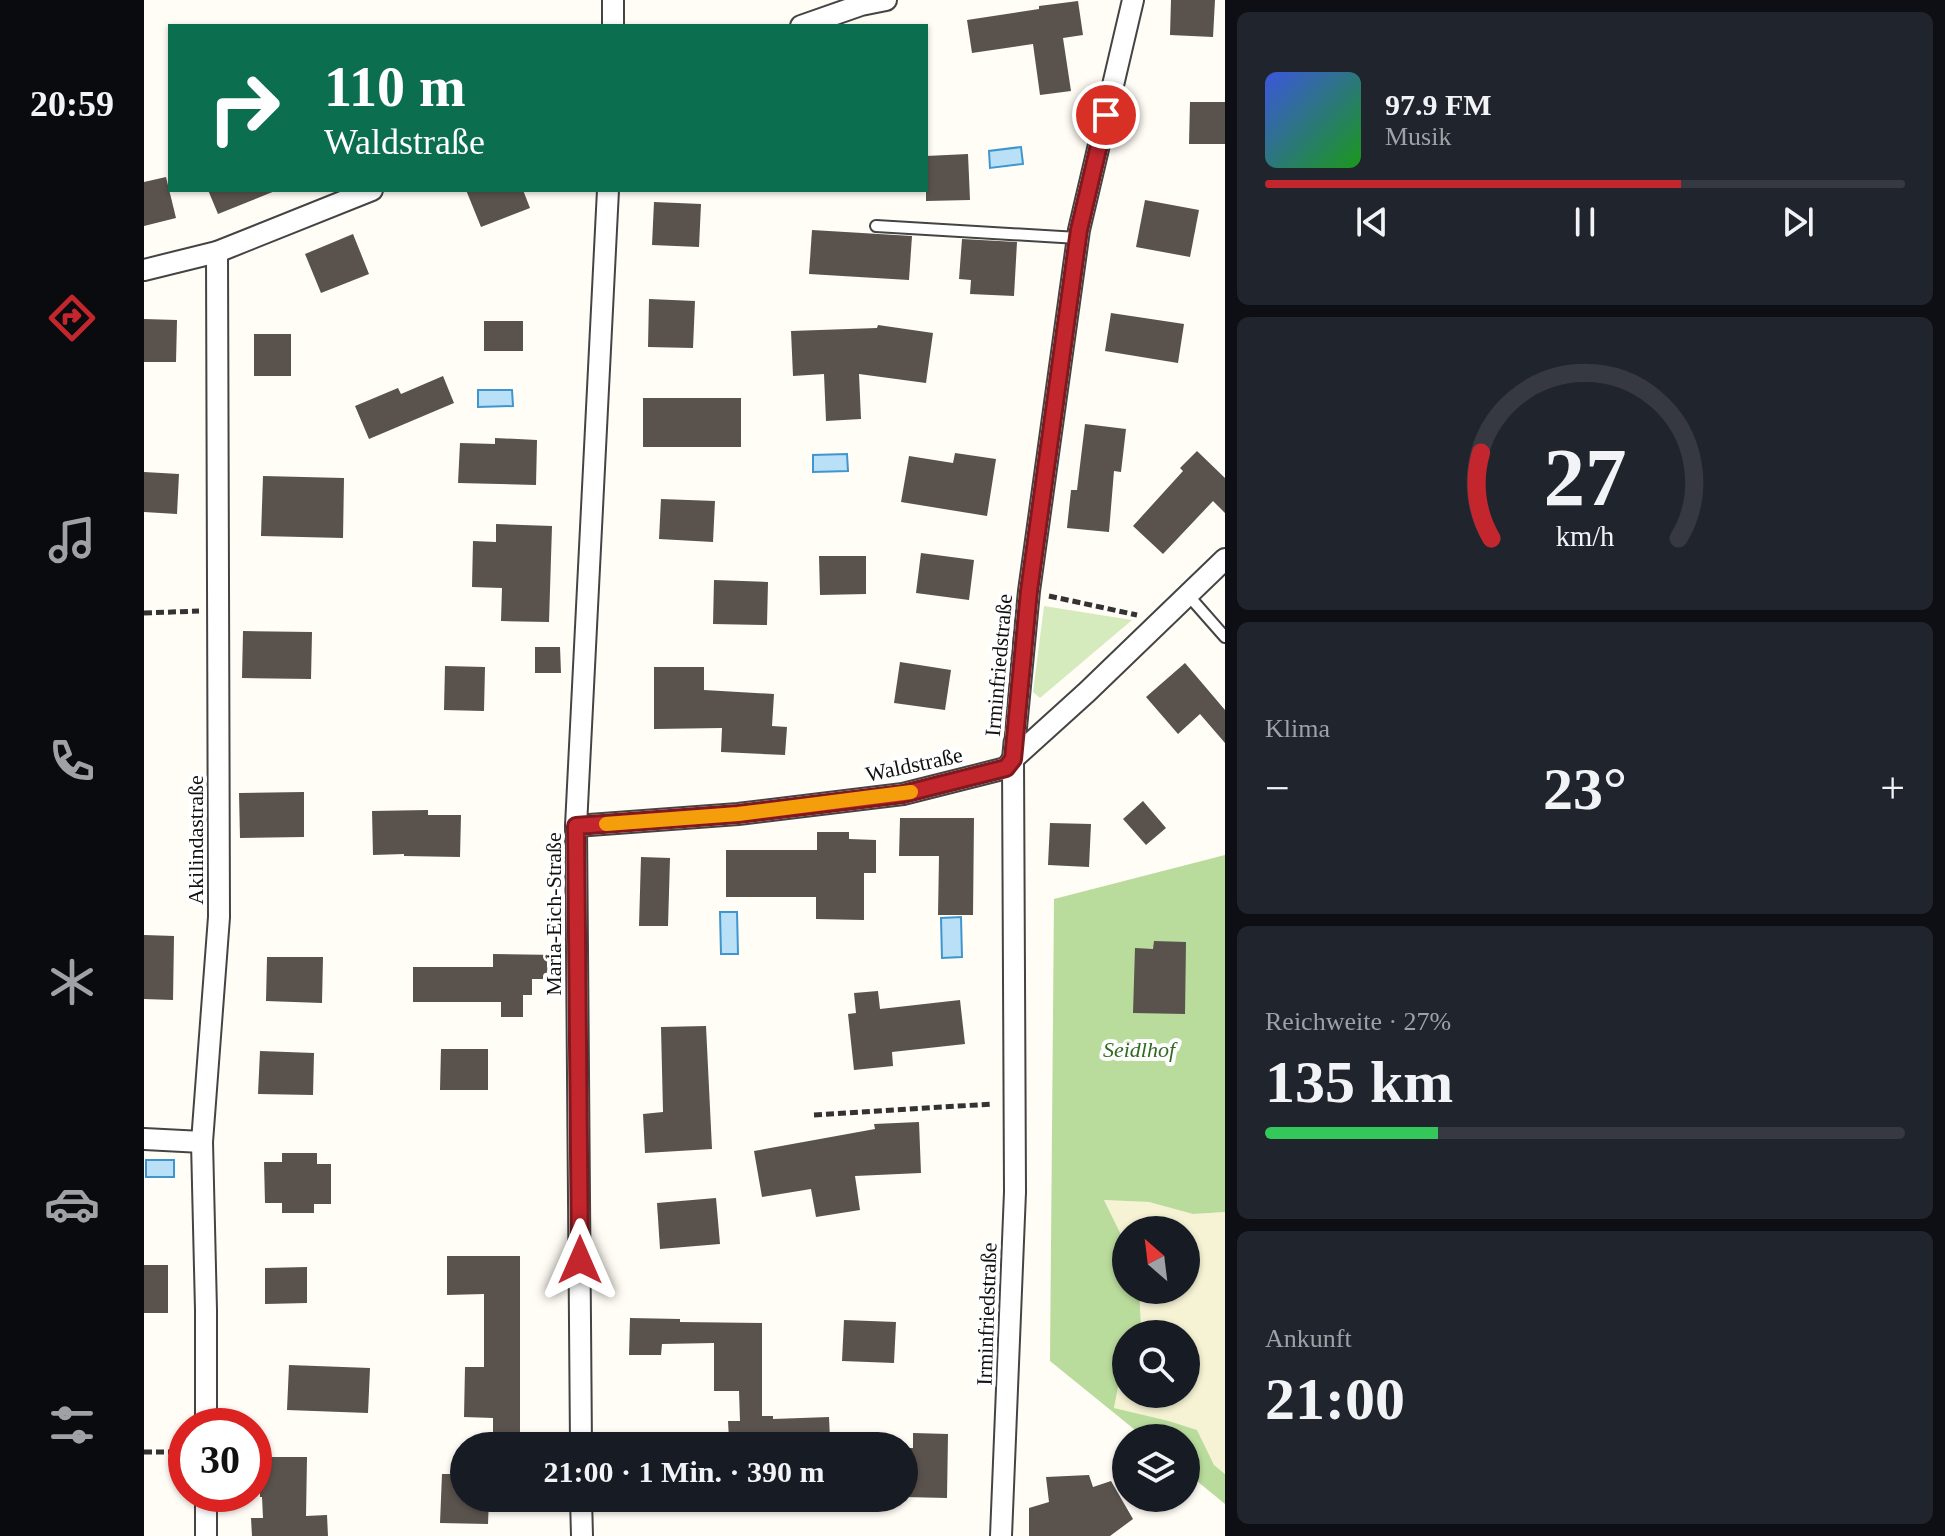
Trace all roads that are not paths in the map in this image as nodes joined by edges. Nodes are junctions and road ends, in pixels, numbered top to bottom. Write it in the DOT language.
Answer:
graph roads {
  1 [pos="613,0"];
  2 [pos="886,0"];
  3 [pos="1133,0"];
  4 [pos="613,24"];
  5 [pos="807,24"];
  6 [pos="367,192"];
  7 [pos="608,192"];
  8 [pos="876,226"];
  9 [pos="1078,238"];
  10 [pos="217,252"];
  11 [pos="144,270"];
  12 [pos="1225,559"];
  13 [pos="1188,595"];
  14 [pos="1225,637"];
  15 [pos="1013,759"];
  16 [pos="576,826"];
  17 [pos="144,1139"];
  18 [pos="202,1142"];
  19 [pos="206,1408"];
  20 [pos="581,1432"];
  21 [pos="206,1512"];
  22 [pos="581,1512"];
  23 [pos="206,1536"];
  24 [pos="582,1536"];
  25 [pos="1001,1536"];
  1 -- 4 [label="street"];
  2 -- 5 [label="street"];
  3 -- 9 [label="street, Irminfriedstraße"];
  6 -- 10 [label="street"];
  7 -- 16 [label="street, Maria-Eich-Straße"];
  8 -- 9 [label="lane"];
  9 -- 15 [label="street, Irminfriedstraße"];
  10 -- 11 [label="street"];
  10 -- 18 [label="street, Akilindastraße"];
  12 -- 13 [label="street, Waldstraße"];
  13 -- 14 [label="lane"];
  13 -- 15 [label="street, Waldstraße"];
  15 -- 16 [label="street, Waldstraße"];
  15 -- 25 [label="street, Irminfriedstraße"];
  16 -- 20 [label="street, Maria-Eich-Straße"];
  17 -- 18 [label="street"];
  18 -- 19 [label="street, Akilindastraße"];
  21 -- 23 [label="street"];
  22 -- 24 [label="street"];
}
